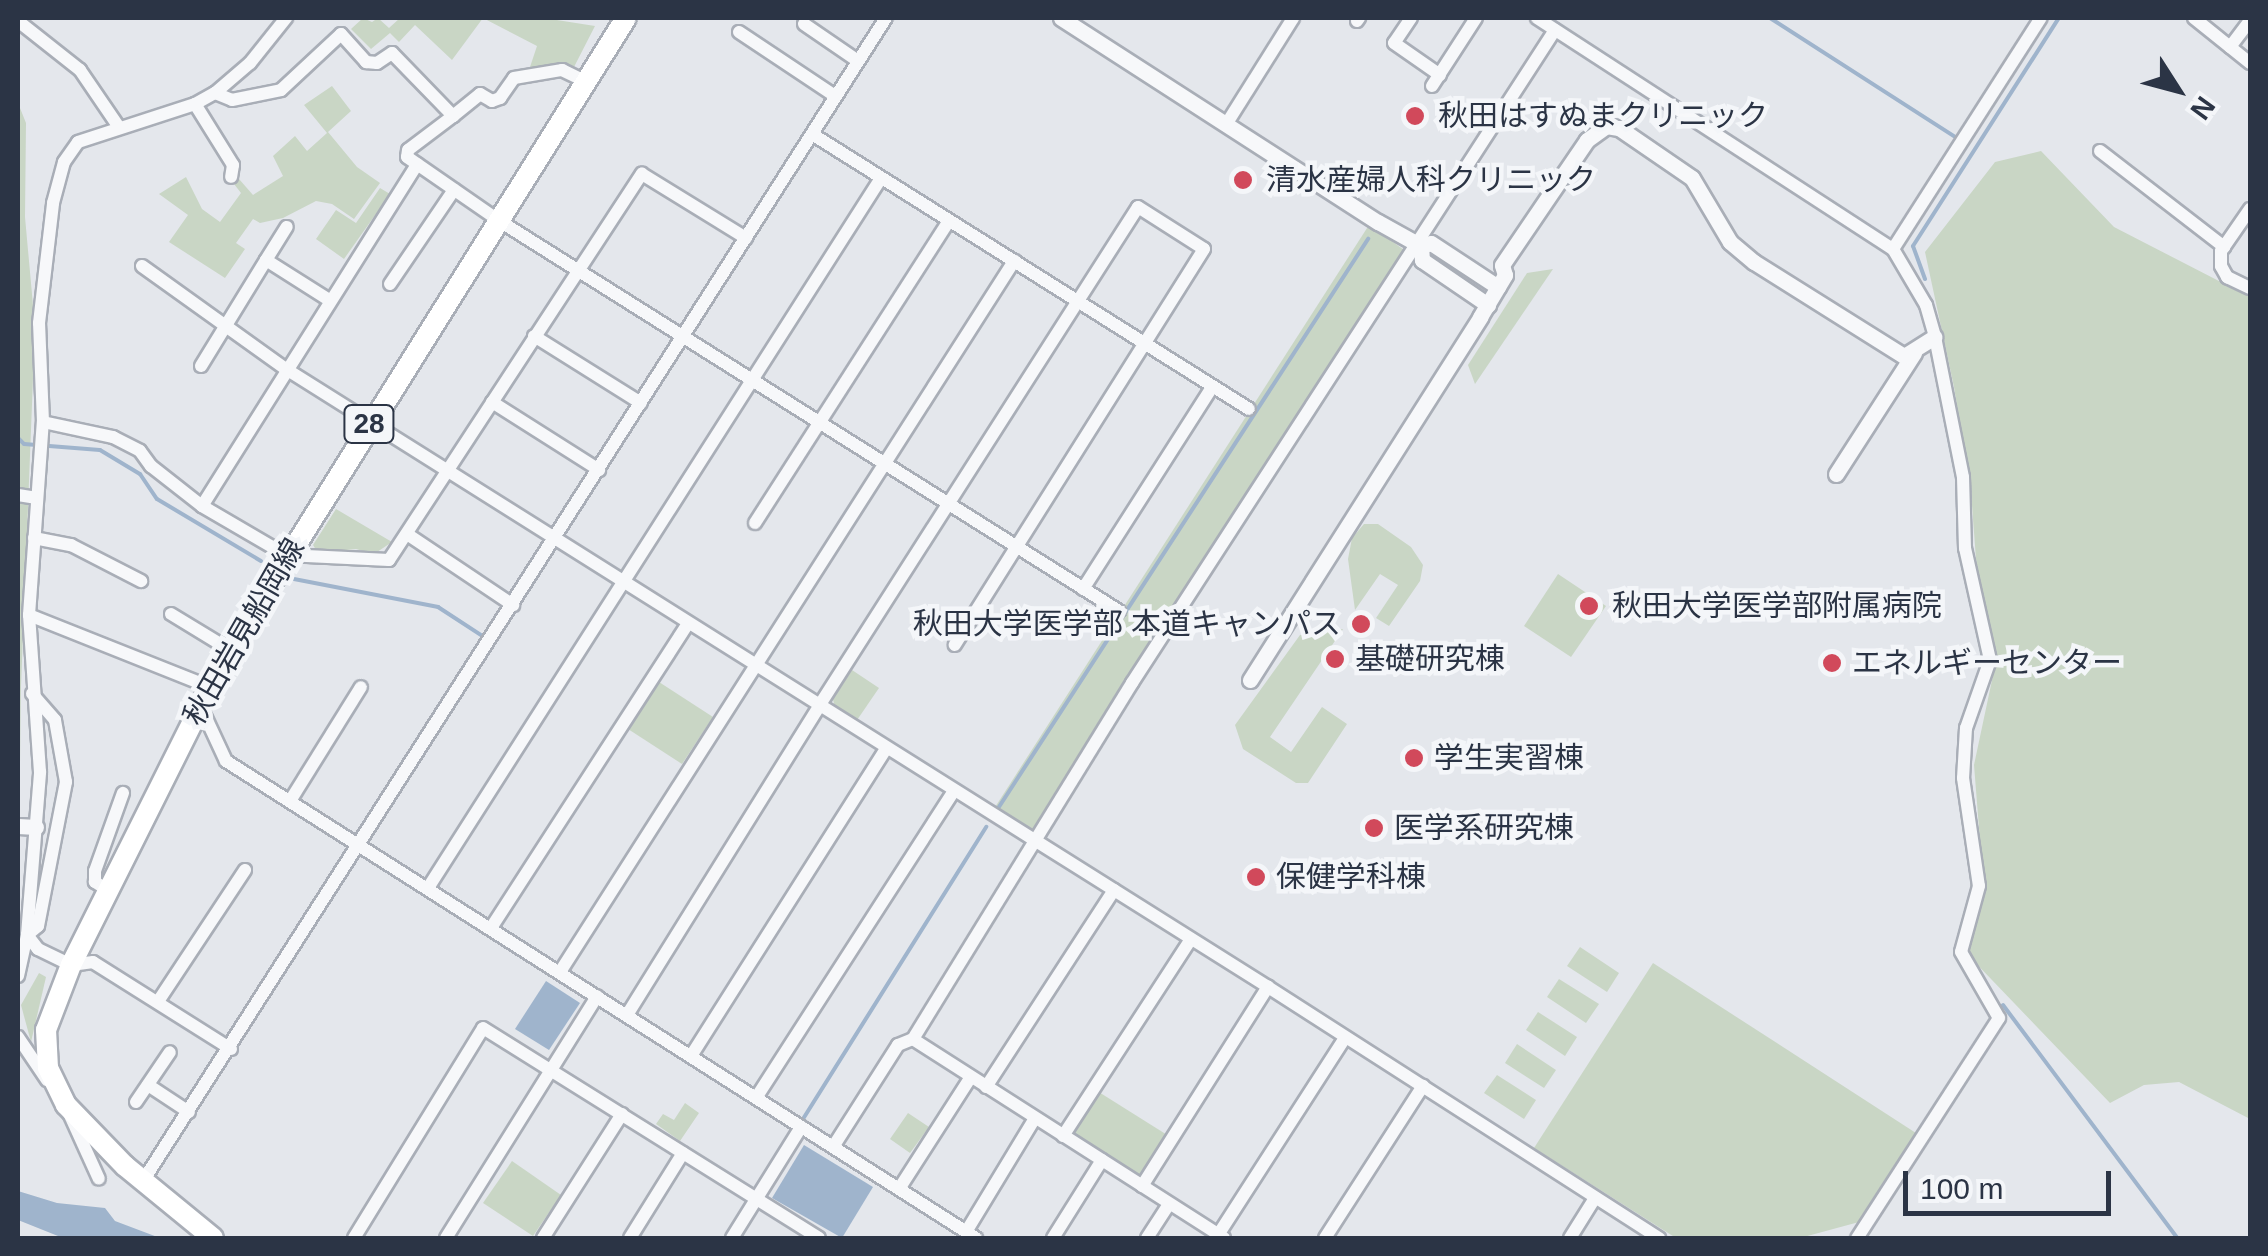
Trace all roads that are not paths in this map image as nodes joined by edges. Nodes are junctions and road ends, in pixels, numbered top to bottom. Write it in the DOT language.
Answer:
graph roads {
  1 [pos="286,18"];
  2 [pos="626,18"];
  3 [pos="886,18"];
  4 [pos="1061,18"];
  5 [pos="1293,18"];
  6 [pos="1411,18"];
  7 [pos="1476,18"];
  8 [pos="1537,18"];
  9 [pos="2041,18"];
  10 [pos="2194,18"];
  11 [pos="2250,20"];
  12 [pos="18,21"];
  13 [pos="804,24"];
  14 [pos="1555,30"];
  15 [pos="739,32"];
  16 [pos="2230,47"];
  17 [pos="858,60"];
  18 [pos="2250,63"];
  19 [pos="585,82"];
  20 [pos="215,93"];
  21 [pos="835,96"];
  22 [pos="195,104"];
  23 [pos="453,116"];
  24 [pos="1227,123"];
  25 [pos="118,126"];
  26 [pos="812,134"];
  27 [pos="2100,151"];
  28 [pos="417,164"];
  29 [pos="231,176"];
  30 [pos="881,178"];
  31 [pos="454,190"];
  32 [pos="2250,209"];
  33 [pos="498,220"];
  34 [pos="949,220"];
  35 [pos="287,227"];
  36 [pos="746,238"];
  37 [pos="1419,245"];
  38 [pos="2224,248"];
  39 [pos="1893,249"];
  40 [pos="266,260"];
  41 [pos="1014,261"];
  42 [pos="142,266"];
  43 [pos="577,269"];
  44 [pos="390,284"];
  45 [pos="1498,287"];
  46 [pos="2250,288"];
  47 [pos="329,300"];
  48 [pos="1079,303"];
  49 [pos="1488,305"];
  50 [pos="226,325"];
  51 [pos="534,336"];
  52 [pos="684,336"];
  53 [pos="1935,337"];
  54 [pos="1146,345"];
  55 [pos="1914,352"];
  56 [pos="201,366"];
  57 [pos="286,369"];
  58 [pos="752,380"];
  59 [pos="1212,388"];
  60 [pos="492,402"];
  61 [pos="641,403"];
  62 [pos="1249,410"];
  63 [pos="44,422"];
  64 [pos="370,422"];
  65 [pos="820,424"];
  66 [pos="886,463"];
  67 [pos="599,470"];
  68 [pos="448,472"];
  69 [pos="1836,474"];
  70 [pos="26,496"];
  71 [pos="950,503"];
  72 [pos="202,506"];
  73 [pos="755,522"];
  74 [pos="407,534"];
  75 [pos="34,538"];
  76 [pos="555,539"];
  77 [pos="1017,547"];
  78 [pos="286,554"];
  79 [pos="140,581"];
  80 [pos="623,582"];
  81 [pos="1083,589"];
  82 [pos="513,605"];
  83 [pos="1118,612"];
  84 [pos="29,614"];
  85 [pos="171,614"];
  86 [pos="688,624"];
  87 [pos="955,645"];
  88 [pos="230,650"];
  89 [pos="753,665"];
  90 [pos="1250,680"];
  91 [pos="210,687"];
  92 [pos="361,688"];
  93 [pos="32,694"];
  94 [pos="819,706"];
  95 [pos="196,714"];
  96 [pos="886,749"];
  97 [pos="953,792"];
  98 [pos="123,793"];
  99 [pos="290,801"];
  100 [pos="18,826"];
  101 [pos="36,827"];
  102 [pos="1033,842"];
  103 [pos="361,845"];
  104 [pos="246,870"];
  105 [pos="428,888"];
  106 [pos="1114,890"];
  107 [pos="108,891"];
  108 [pos="491,928"];
  109 [pos="27,936"];
  110 [pos="1191,940"];
  111 [pos="70,965"];
  112 [pos="560,972"];
  113 [pos="18,976"];
  114 [pos="1268,987"];
  115 [pos="597,996"];
  116 [pos="158,1000"];
  117 [pos="627,1015"];
  118 [pos="18,1037"];
  119 [pos="1346,1038"];
  120 [pos="912,1039"];
  121 [pos="231,1049"];
  122 [pos="170,1052"];
  123 [pos="692,1056"];
  124 [pos="33,1061"];
  125 [pos="551,1070"];
  126 [pos="971,1076"];
  127 [pos="148,1084"];
  128 [pos="986,1086"];
  129 [pos="1423,1086"];
  130 [pos="756,1098"];
  131 [pos="136,1102"];
  132 [pos="66,1105"];
  133 [pos="189,1112"];
  134 [pos="622,1114"];
  135 [pos="1036,1118"];
  136 [pos="801,1126"];
  137 [pos="1063,1136"];
  138 [pos="81,1146"];
  139 [pos="833,1147"];
  140 [pos="683,1153"];
  141 [pos="1102,1160"];
  142 [pos="99,1179"];
  143 [pos="143,1181"];
  144 [pos="1142,1186"];
  145 [pos="899,1189"];
  146 [pos="1595,1198"];
  147 [pos="757,1199"];
  148 [pos="1170,1204"];
  149 [pos="971,1235"];
  150 [pos="1221,1236"];
  151 [pos="213,1238"];
  152 [pos="354,1238"];
  153 [pos="446,1238"];
  154 [pos="543,1238"];
  155 [pos="630,1238"];
  156 [pos="732,1238"];
  157 [pos="818,1238"];
  158 [pos="1053,1238"];
  159 [pos="1148,1238"];
  160 [pos="1325,1238"];
  161 [pos="1570,1238"];
  162 [pos="1659,1238"];
  163 [pos="1858,1238"];
  1 -- 20 [label="street"];
  2 -- 19 [label="main road, 秋田岩見船岡線 / 28"];
  3 -- 17 [label="street"];
  4 -- 24 [label="street"];
  5 -- 24 [label="street"];
  6 -- 7 [label="street"];
  8 -- 14 [label="street"];
  9 -- 39 [label="street"];
  10 -- 16 [label="street"];
  11 -- 16 [label="street"];
  12 -- 25 [label="street"];
  13 -- 17 [label="street"];
  14 -- 37 [label="street"];
  14 -- 39 [label="street"];
  15 -- 21 [label="street"];
  16 -- 18 [label="street"];
  17 -- 21 [label="street"];
  19 -- 23 [label="street"];
  19 -- 33 [label="main road, 秋田岩見船岡線 / 28"];
  20 -- 22 [label="street"];
  20 -- 23 [label="street"];
  21 -- 26 [label="street"];
  22 -- 25 [label="street"];
  22 -- 29 [label="street"];
  23 -- 28 [label="street"];
  24 -- 37 [label="street"];
  25 -- 63 [label="street"];
  26 -- 30 [label="street"];
  26 -- 36 [label="street"];
  27 -- 38 [label="street"];
  28 -- 31 [label="street"];
  28 -- 47 [label="street"];
  30 -- 34 [label="street"];
  30 -- 58 [label="street"];
  31 -- 33 [label="street"];
  31 -- 44 [label="street"];
  32 -- 38 [label="street"];
  33 -- 43 [label="street"];
  33 -- 64 [label="main road, 秋田岩見船岡線 / 28"];
  34 -- 41 [label="street"];
  34 -- 65 [label="street"];
  35 -- 40 [label="street"];
  36 -- 43 [label="street"];
  36 -- 52 [label="street"];
  37 -- 45 [label="street"];
  37 -- 49 [label="street"];
  37 -- 102 [label="street"];
  38 -- 46 [label="street"];
  39 -- 53 [label="street"];
  40 -- 47 [label="street"];
  40 -- 50 [label="street"];
  41 -- 48 [label="street"];
  41 -- 66 [label="street"];
  42 -- 50 [label="street"];
  43 -- 51 [label="street"];
  43 -- 52 [label="street"];
  45 -- 49 [label="street"];
  45 -- 55 [label="street"];
  47 -- 57 [label="street"];
  48 -- 54 [label="street"];
  48 -- 54 [label="street"];
  48 -- 71 [label="street"];
  49 -- 90 [label="street"];
  50 -- 56 [label="street"];
  50 -- 57 [label="street"];
  51 -- 60 [label="street"];
  51 -- 61 [label="street"];
  52 -- 58 [label="street"];
  52 -- 61 [label="street"];
  53 -- 55 [label="street"];
  53 -- 163 [label="street"];
  54 -- 59 [label="street"];
  54 -- 77 [label="street"];
  55 -- 69 [label="street"];
  57 -- 64 [label="street"];
  57 -- 72 [label="street"];
  58 -- 65 [label="street"];
  58 -- 80 [label="street"];
  59 -- 62 [label="street"];
  59 -- 81 [label="street"];
  60 -- 67 [label="street"];
  60 -- 68 [label="street"];
  61 -- 67 [label="street"];
  63 -- 70 [label="street"];
  63 -- 72 [label="street"];
  64 -- 68 [label="street"];
  64 -- 78 [label="main road, 秋田岩見船岡線 / 28"];
  65 -- 66 [label="street"];
  65 -- 73 [label="street"];
  66 -- 71 [label="street"];
  66 -- 89 [label="street"];
  67 -- 76 [label="street"];
  68 -- 74 [label="street"];
  68 -- 76 [label="street"];
  70 -- 75 [label="street"];
  71 -- 77 [label="street"];
  71 -- 94 [label="street"];
  72 -- 78 [label="street"];
  74 -- 78 [label="street"];
  74 -- 82 [label="street"];
  75 -- 79 [label="street"];
  75 -- 84 [label="street"];
  76 -- 80 [label="street"];
  76 -- 82 [label="street"];
  77 -- 81 [label="street"];
  77 -- 87 [label="street"];
  78 -- 88 [label="main road, 秋田岩見船岡線 / 28"];
  80 -- 86 [label="street"];
  80 -- 105 [label="street"];
  81 -- 83 [label="street"];
  82 -- 103 [label="street"];
  84 -- 91 [label="street"];
  84 -- 93 [label="street"];
  85 -- 88 [label="street"];
  86 -- 89 [label="street"];
  86 -- 108 [label="street"];
  88 -- 91 [label="main road, 秋田岩見船岡線 / 28"];
  89 -- 94 [label="street"];
  89 -- 112 [label="street"];
  91 -- 95 [label="main road, 秋田岩見船岡線 / 28"];
  92 -- 99 [label="street"];
  93 -- 101 [label="street"];
  93 -- 109 [label="street"];
  94 -- 96 [label="street"];
  94 -- 117 [label="street"];
  95 -- 99 [label="street"];
  95 -- 107 [label="main road, 秋田岩見船岡線 / 28"];
  96 -- 97 [label="street"];
  96 -- 123 [label="street"];
  97 -- 102 [label="street"];
  97 -- 130 [label="street"];
  98 -- 107 [label="street"];
  99 -- 103 [label="street"];
  100 -- 101 [label="street"];
  101 -- 109 [label="street"];
  102 -- 106 [label="street"];
  102 -- 120 [label="street"];
  103 -- 105 [label="street"];
  103 -- 121 [label="street"];
  104 -- 116 [label="street"];
  105 -- 108 [label="street"];
  106 -- 110 [label="street"];
  106 -- 128 [label="street"];
  107 -- 111 [label="main road, 秋田岩見船岡線 / 28"];
  108 -- 112 [label="street"];
  109 -- 111 [label="street"];
  109 -- 113 [label="street"];
  110 -- 114 [label="street"];
  110 -- 137 [label="street"];
  111 -- 116 [label="street"];
  111 -- 132 [label="main road, 秋田岩見船岡線 / 28"];
  112 -- 115 [label="street"];
  114 -- 119 [label="street"];
  114 -- 144 [label="street"];
  115 -- 117 [label="street"];
  115 -- 125 [label="street"];
  116 -- 121 [label="street"];
  117 -- 123 [label="street"];
  118 -- 124 [label="street"];
  119 -- 129 [label="street"];
  119 -- 150 [label="street"];
  120 -- 126 [label="street"];
  120 -- 139 [label="street"];
  121 -- 133 [label="street"];
  122 -- 127 [label="street"];
  123 -- 130 [label="street"];
  124 -- 132 [label="street"];
  124 -- 138 [label="street"];
  125 -- 134 [label="street"];
  125 -- 152 [label="street"];
  125 -- 153 [label="street"];
  126 -- 128 [label="street"];
  126 -- 145 [label="street"];
  127 -- 131 [label="street"];
  127 -- 133 [label="street"];
  128 -- 135 [label="street"];
  129 -- 146 [label="street"];
  129 -- 160 [label="street"];
  130 -- 136 [label="street"];
  132 -- 138 [label="street"];
  132 -- 143 [label="main road, 秋田岩見船岡線 / 28"];
  133 -- 143 [label="street"];
  134 -- 140 [label="street"];
  134 -- 154 [label="street"];
  135 -- 137 [label="street"];
  135 -- 149 [label="street"];
  136 -- 139 [label="street"];
  136 -- 147 [label="street"];
  137 -- 141 [label="street"];
  138 -- 142 [label="street"];
  139 -- 145 [label="street"];
  140 -- 147 [label="street"];
  140 -- 155 [label="street"];
  141 -- 144 [label="street"];
  141 -- 158 [label="street"];
  143 -- 151 [label="main road, 秋田岩見船岡線 / 28"];
  144 -- 148 [label="street"];
  145 -- 149 [label="street"];
  146 -- 161 [label="street"];
  146 -- 162 [label="street"];
  147 -- 156 [label="street"];
  147 -- 157 [label="street"];
  148 -- 150 [label="street"];
  148 -- 159 [label="street"];
}
